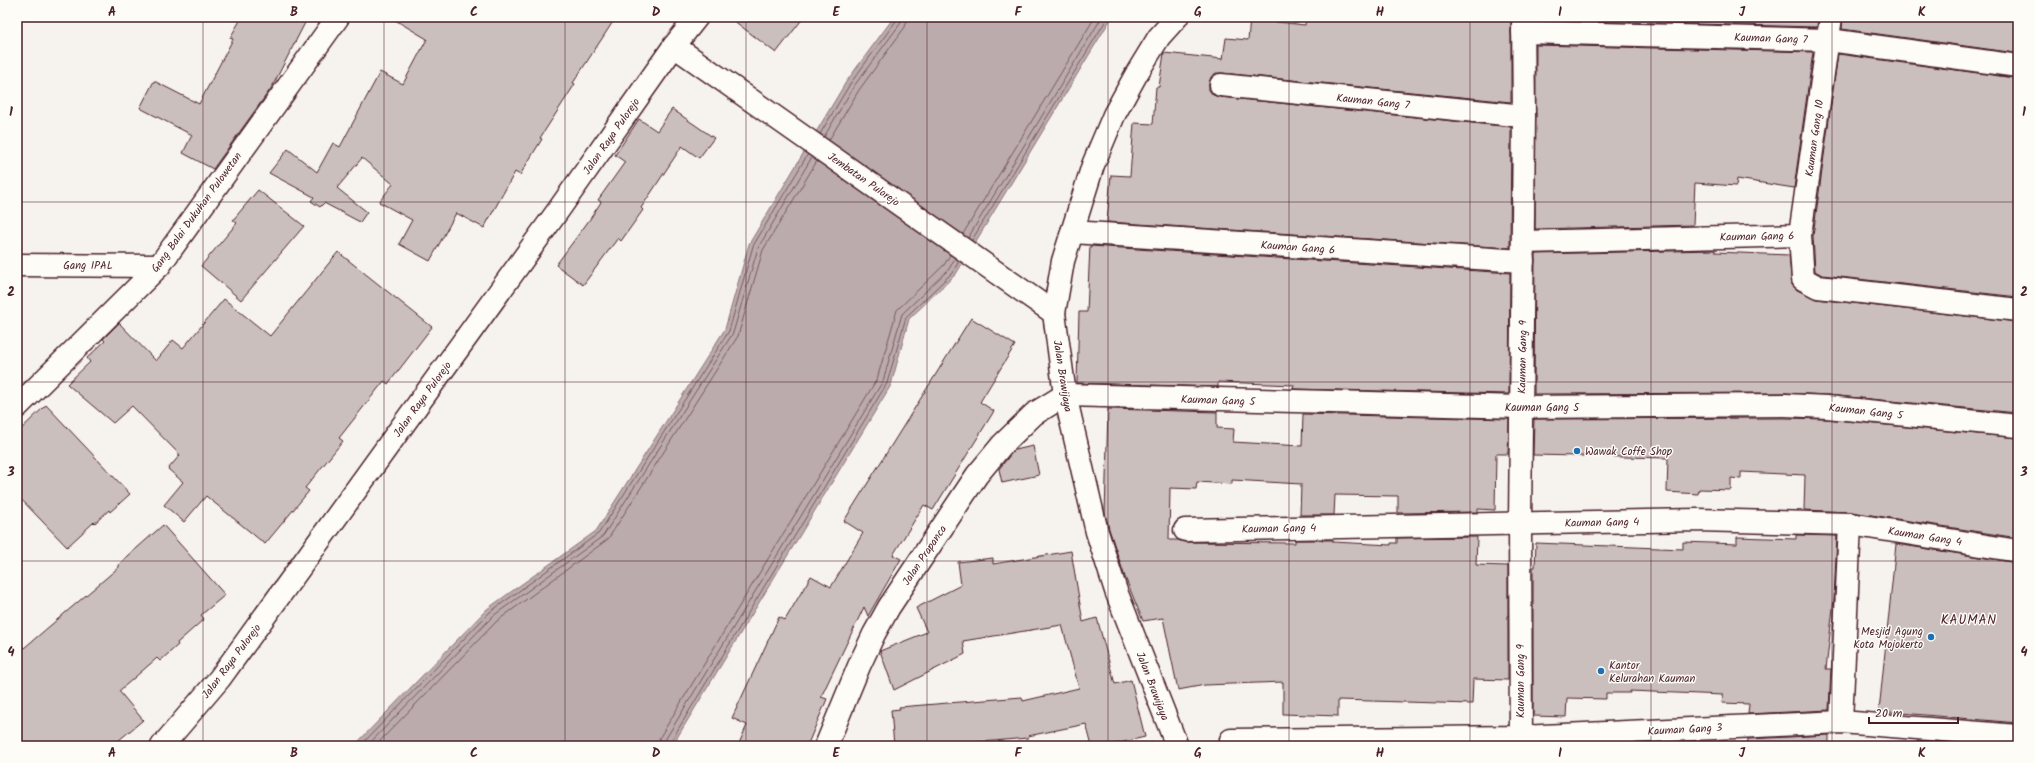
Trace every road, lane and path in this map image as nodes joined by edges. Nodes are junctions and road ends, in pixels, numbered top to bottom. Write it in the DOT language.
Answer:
graph roads {
  1 [pos="338,17"];
  2 [pos="697,17"];
  3 [pos="1177,17"];
  4 [pos="1831,17"];
  5 [pos="1523,25"];
  6 [pos="1828,40"];
  7 [pos="674,46"];
  8 [pos="2018,66"];
  9 [pos="1221,85"];
  10 [pos="1524,116"];
  11 [pos="1072,232"];
  12 [pos="1800,235"];
  13 [pos="1523,251"];
  14 [pos="17,265"];
  15 [pos="159,266"];
  16 [pos="2018,310"];
  17 [pos="1054,313"];
  18 [pos="1065,396"];
  19 [pos="17,407"];
  20 [pos="1521,408"];
  21 [pos="2018,426"];
  22 [pos="1520,524"];
  23 [pos="1850,524"];
  24 [pos="1185,530"];
  25 [pos="2018,551"];
  26 [pos="1841,722"];
  27 [pos="2018,736"];
  28 [pos="1231,740"];
  29 [pos="1521,741"];
  30 [pos="162,746"];
  31 [pos="826,746"];
  32 [pos="1177,746"];
  1 -- 15 [label="street, Gang Balai Dukuhan Pulowetan"];
  2 -- 7 [label="street, Jalan Raya Pulorejo"];
  3 -- 11 [label="street, Jalan Brawijaya"];
  4 -- 6 [label="street"];
  5 -- 6 [label="street, Kauman Gang 7"];
  5 -- 10 [label="street, Kauman Gang 9"];
  6 -- 8 [label="street, Kauman Gang 7"];
  6 -- 12 [label="street, Kauman Gang 10"];
  7 -- 17 [label="street, Jembatan Pulorejo"];
  7 -- 30 [label="street, Jalan Raya Pulorejo"];
  9 -- 10 [label="street, Kauman Gang 7"];
  10 -- 13 [label="street, Kauman Gang 9"];
  11 -- 13 [label="street, Kauman Gang 6"];
  11 -- 17 [label="street, Jalan Brawijaya"];
  12 -- 13 [label="street, Kauman Gang 6"];
  12 -- 16 [label="street, Kauman Gang 6"];
  13 -- 20 [label="street, Kauman Gang 9"];
  14 -- 15 [label="street, Gang IPAL"];
  15 -- 19 [label="street, Gang Balai Dukuhan Pulowetan"];
  17 -- 18 [label="street, Jalan Brawijaya"];
  18 -- 20 [label="street, Kauman Gang 5"];
  18 -- 31 [label="street, Jalan Prapanca"];
  18 -- 32 [label="street, Jalan Brawijaya"];
  20 -- 21 [label="street, Kauman Gang 5"];
  20 -- 22 [label="street, Kauman Gang 9"];
  22 -- 23 [label="street, Kauman Gang 4"];
  22 -- 24 [label="street, Kauman Gang 4"];
  22 -- 29 [label="street, Kauman Gang 9"];
  23 -- 25 [label="street, Kauman Gang 4"];
  23 -- 26 [label="street"];
  26 -- 27 [label="street, Kauman Gang 3"];
  26 -- 29 [label="street, Kauman Gang 3"];
  28 -- 29 [label="street, Kauman Gang 3"];
}
